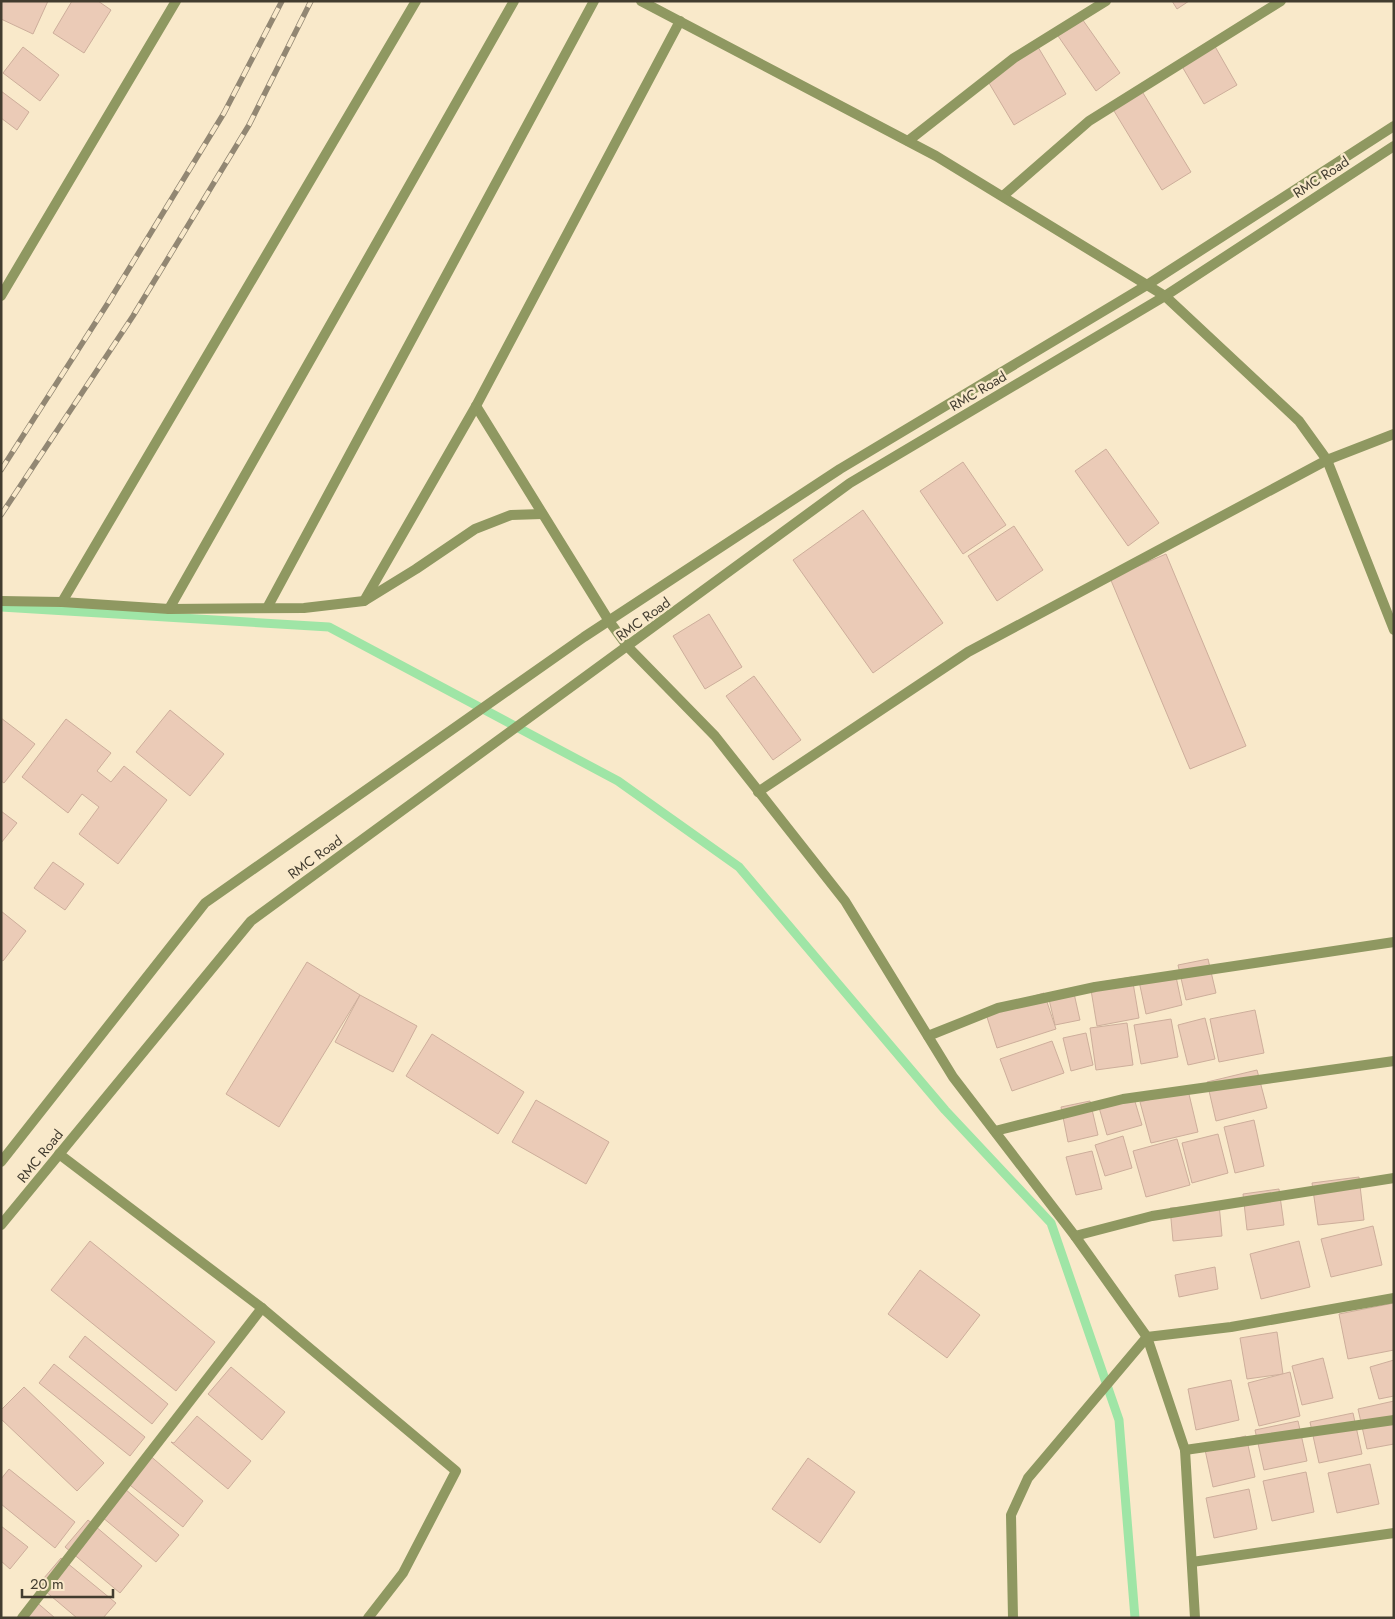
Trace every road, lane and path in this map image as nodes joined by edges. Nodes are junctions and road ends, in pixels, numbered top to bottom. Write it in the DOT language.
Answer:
graph roads {
  1 [pos="176,1"];
  2 [pos="416,1"];
  3 [pos="514,1"];
  4 [pos="594,1"];
  5 [pos="641,1"];
  6 [pos="1106,1"];
  7 [pos="1281,1"];
  8 [pos="680,21"];
  9 [pos="1394,126"];
  10 [pos="908,141"];
  11 [pos="1394,146"];
  12 [pos="1003,196"];
  13 [pos="1147,285"];
  14 [pos="1,296"];
  15 [pos="1166,296"];
  16 [pos="476,406"];
  17 [pos="1394,434"];
  18 [pos="1327,460"];
  19 [pos="542,514"];
  20 [pos="1,601"];
  21 [pos="62,602"];
  22 [pos="364,602"];
  23 [pos="267,608"];
  24 [pos="169,609"];
  25 [pos="609,621"];
  26 [pos="1394,630"];
  27 [pos="628,647"];
  28 [pos="758,792"];
  29 [pos="1394,942"];
  30 [pos="928,1036"];
  31 [pos="1394,1061"];
  32 [pos="995,1131"];
  33 [pos="59,1154"];
  34 [pos="1,1162"];
  35 [pos="1394,1178"];
  36 [pos="1,1225"];
  37 [pos="1075,1236"];
  38 [pos="1394,1298"];
  39 [pos="262,1308"];
  40 [pos="1147,1337"];
  41 [pos="1394,1420"];
  42 [pos="1185,1450"];
  43 [pos="1394,1533"];
  44 [pos="1192,1562"];
  45 [pos="22,1618"];
  46 [pos="368,1618"];
  47 [pos="1013,1618"];
  48 [pos="1195,1618"];
  1 -- 14 [label="street"];
  2 -- 21 [label="street"];
  3 -- 24 [label="street"];
  4 -- 23 [label="street"];
  5 -- 8 [label="street"];
  6 -- 10 [label="street"];
  7 -- 12 [label="street"];
  8 -- 10 [label="street"];
  8 -- 16 [label="street"];
  9 -- 13 [label="street, RMC Road"];
  10 -- 12 [label="street"];
  11 -- 15 [label="street, RMC Road"];
  12 -- 13 [label="street"];
  13 -- 15 [label="street"];
  13 -- 25 [label="street, RMC Road"];
  15 -- 18 [label="street"];
  15 -- 27 [label="street, RMC Road"];
  16 -- 19 [label="street"];
  16 -- 22 [label="street"];
  17 -- 18 [label="street"];
  18 -- 26 [label="street"];
  18 -- 28 [label="street"];
  19 -- 22 [label="street"];
  19 -- 25 [label="street"];
  20 -- 21 [label="street"];
  21 -- 24 [label="street"];
  22 -- 23 [label="street"];
  23 -- 24 [label="street"];
  25 -- 27 [label="street"];
  25 -- 34 [label="street, RMC Road"];
  27 -- 28 [label="street"];
  27 -- 33 [label="street, RMC Road"];
  28 -- 30 [label="street"];
  29 -- 30 [label="street"];
  30 -- 32 [label="street"];
  31 -- 32 [label="street"];
  32 -- 37 [label="street"];
  33 -- 36 [label="street, RMC Road"];
  33 -- 39 [label="street"];
  35 -- 37 [label="street"];
  37 -- 40 [label="street"];
  38 -- 40 [label="street"];
  39 -- 45 [label="street"];
  39 -- 46 [label="street"];
  40 -- 42 [label="street"];
  40 -- 47 [label="street"];
  41 -- 42 [label="street"];
  42 -- 44 [label="street"];
  43 -- 44 [label="street"];
  44 -- 48 [label="street"];
}
